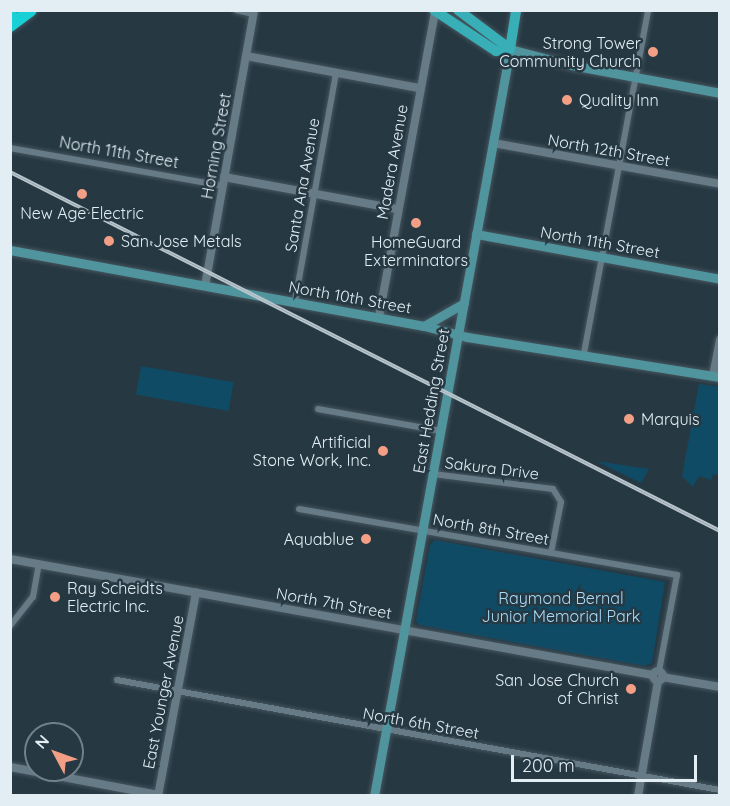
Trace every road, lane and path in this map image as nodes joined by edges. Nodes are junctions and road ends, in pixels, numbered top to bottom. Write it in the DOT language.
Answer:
graph roads {
  1 [pos="31,10"];
  2 [pos="236,10"];
  3 [pos="516,10"];
  4 [pos="648,10"];
  5 [pos="434,11"];
  6 [pos="459,11"];
  7 [pos="254,12"];
  8 [pos="10,26"];
  9 [pos="510,49"];
  10 [pos="246,56"];
  11 [pos="336,73"];
  12 [pos="636,78"];
  13 [pos="419,88"];
  14 [pos="720,93"];
  15 [pos="493,143"];
  16 [pos="10,148"];
  17 [pos="620,166"];
  18 [pos="224,177"];
  19 [pos="720,184"];
  20 [pos="223,186"];
  21 [pos="314,194"];
  22 [pos="397,209"];
  23 [pos="476,234"];
  24 [pos="10,250"];
  25 [pos="602,257"];
  26 [pos="720,279"];
  27 [pos="206,286"];
  28 [pos="295,302"];
  29 [pos="464,303"];
  30 [pos="379,317"];
  31 [pos="424,326"];
  32 [pos="458,332"];
  33 [pos="720,340"];
  34 [pos="584,353"];
  35 [pos="716,377"];
  36 [pos="318,409"];
  37 [pos="441,431"];
  38 [pos="433,474"];
  39 [pos="300,509"];
  40 [pos="423,531"];
  41 [pos="551,553"];
  42 [pos="10,559"];
  43 [pos="39,564"];
  44 [pos="196,593"];
  45 [pos="10,626"];
  46 [pos="404,630"];
  47 [pos="658,676"];
  48 [pos="117,680"];
  49 [pos="720,687"];
  50 [pos="177,691"];
  51 [pos="386,730"];
  52 [pos="10,767"];
  53 [pos="641,775"];
  54 [pos="720,790"];
  55 [pos="159,795"];
  56 [pos="374,795"];
  57 [pos="638,795"];
  1 -- 8 [label="highway"];
  2 -- 7 [label="street"];
  3 -- 9 [label="main road, East Hedding Street"];
  4 -- 12 [label="street"];
  5 -- 9 [label="main road"];
  5 -- 13 [label="street, Madera Avenue"];
  6 -- 9 [label="main road"];
  7 -- 10 [label="street, Horning Street"];
  9 -- 12 [label="main road"];
  9 -- 15 [label="main road, East Hedding Street"];
  10 -- 11 [label="street"];
  10 -- 18 [label="street, Horning Street"];
  11 -- 13 [label="street"];
  11 -- 21 [label="street, Santa Ana Avenue"];
  12 -- 14 [label="main road"];
  12 -- 17 [label="street"];
  13 -- 22 [label="street, Madera Avenue"];
  15 -- 17 [label="street, North 12th Street"];
  15 -- 23 [label="main road, East Hedding Street"];
  16 -- 20 [label="street, North 11th Street"];
  17 -- 19 [label="street, North 12th Street"];
  17 -- 25 [label="street"];
  18 -- 20 [label="street, Horning Street"];
  18 -- 21 [label="street"];
  20 -- 27 [label="street, Horning Street"];
  21 -- 22 [label="street"];
  21 -- 28 [label="street, Santa Ana Avenue"];
  22 -- 30 [label="street, Madera Avenue"];
  23 -- 25 [label="main road, North 11th Street"];
  23 -- 29 [label="main road, East Hedding Street"];
  24 -- 27 [label="main road, North 10th Street"];
  25 -- 26 [label="main road, North 11th Street"];
  25 -- 34 [label="street"];
  27 -- 28 [label="main road, North 10th Street"];
  28 -- 30 [label="main road, North 10th Street"];
  29 -- 31 [label="main road"];
  29 -- 32 [label="main road, East Hedding Street"];
  30 -- 31 [label="main road, North 10th Street"];
  31 -- 32 [label="main road, North 10th Street"];
  32 -- 34 [label="main road, North 10th Street"];
  32 -- 37 [label="main road, East Hedding Street"];
  33 -- 35 [label="street"];
  34 -- 35 [label="main road, North 10th Street"];
  36 -- 37 [label="street"];
  37 -- 38 [label="main road, East Hedding Street"];
  38 -- 40 [label="main road, East Hedding Street"];
  38 -- 41 [label="street, Sakura Drive"];
  39 -- 40 [label="street, North 8th Street"];
  40 -- 41 [label="street, North 8th Street"];
  40 -- 46 [label="main road, East Hedding Street"];
  41 -- 47 [label="street, North 8th Street"];
  42 -- 43 [label="street, North 7th Street"];
  43 -- 44 [label="street, North 7th Street"];
  43 -- 45 [label="street"];
  44 -- 46 [label="street, North 7th Street"];
  44 -- 50 [label="street, East Younger Avenue"];
  46 -- 47 [label="street, North 7th Street"];
  46 -- 51 [label="main road, East Hedding Street"];
  47 -- 49 [label="street, North 7th Street"];
  47 -- 53 [label="street"];
  48 -- 50 [label="street, North 6th Street"];
  50 -- 51 [label="street, North 6th Street"];
  50 -- 55 [label="street, East Younger Avenue"];
  51 -- 53 [label="street, North 6th Street"];
  51 -- 56 [label="main road, East Hedding Street"];
  52 -- 55 [label="street"];
  53 -- 54 [label="street, North 6th Street"];
  53 -- 57 [label="street"];
}
